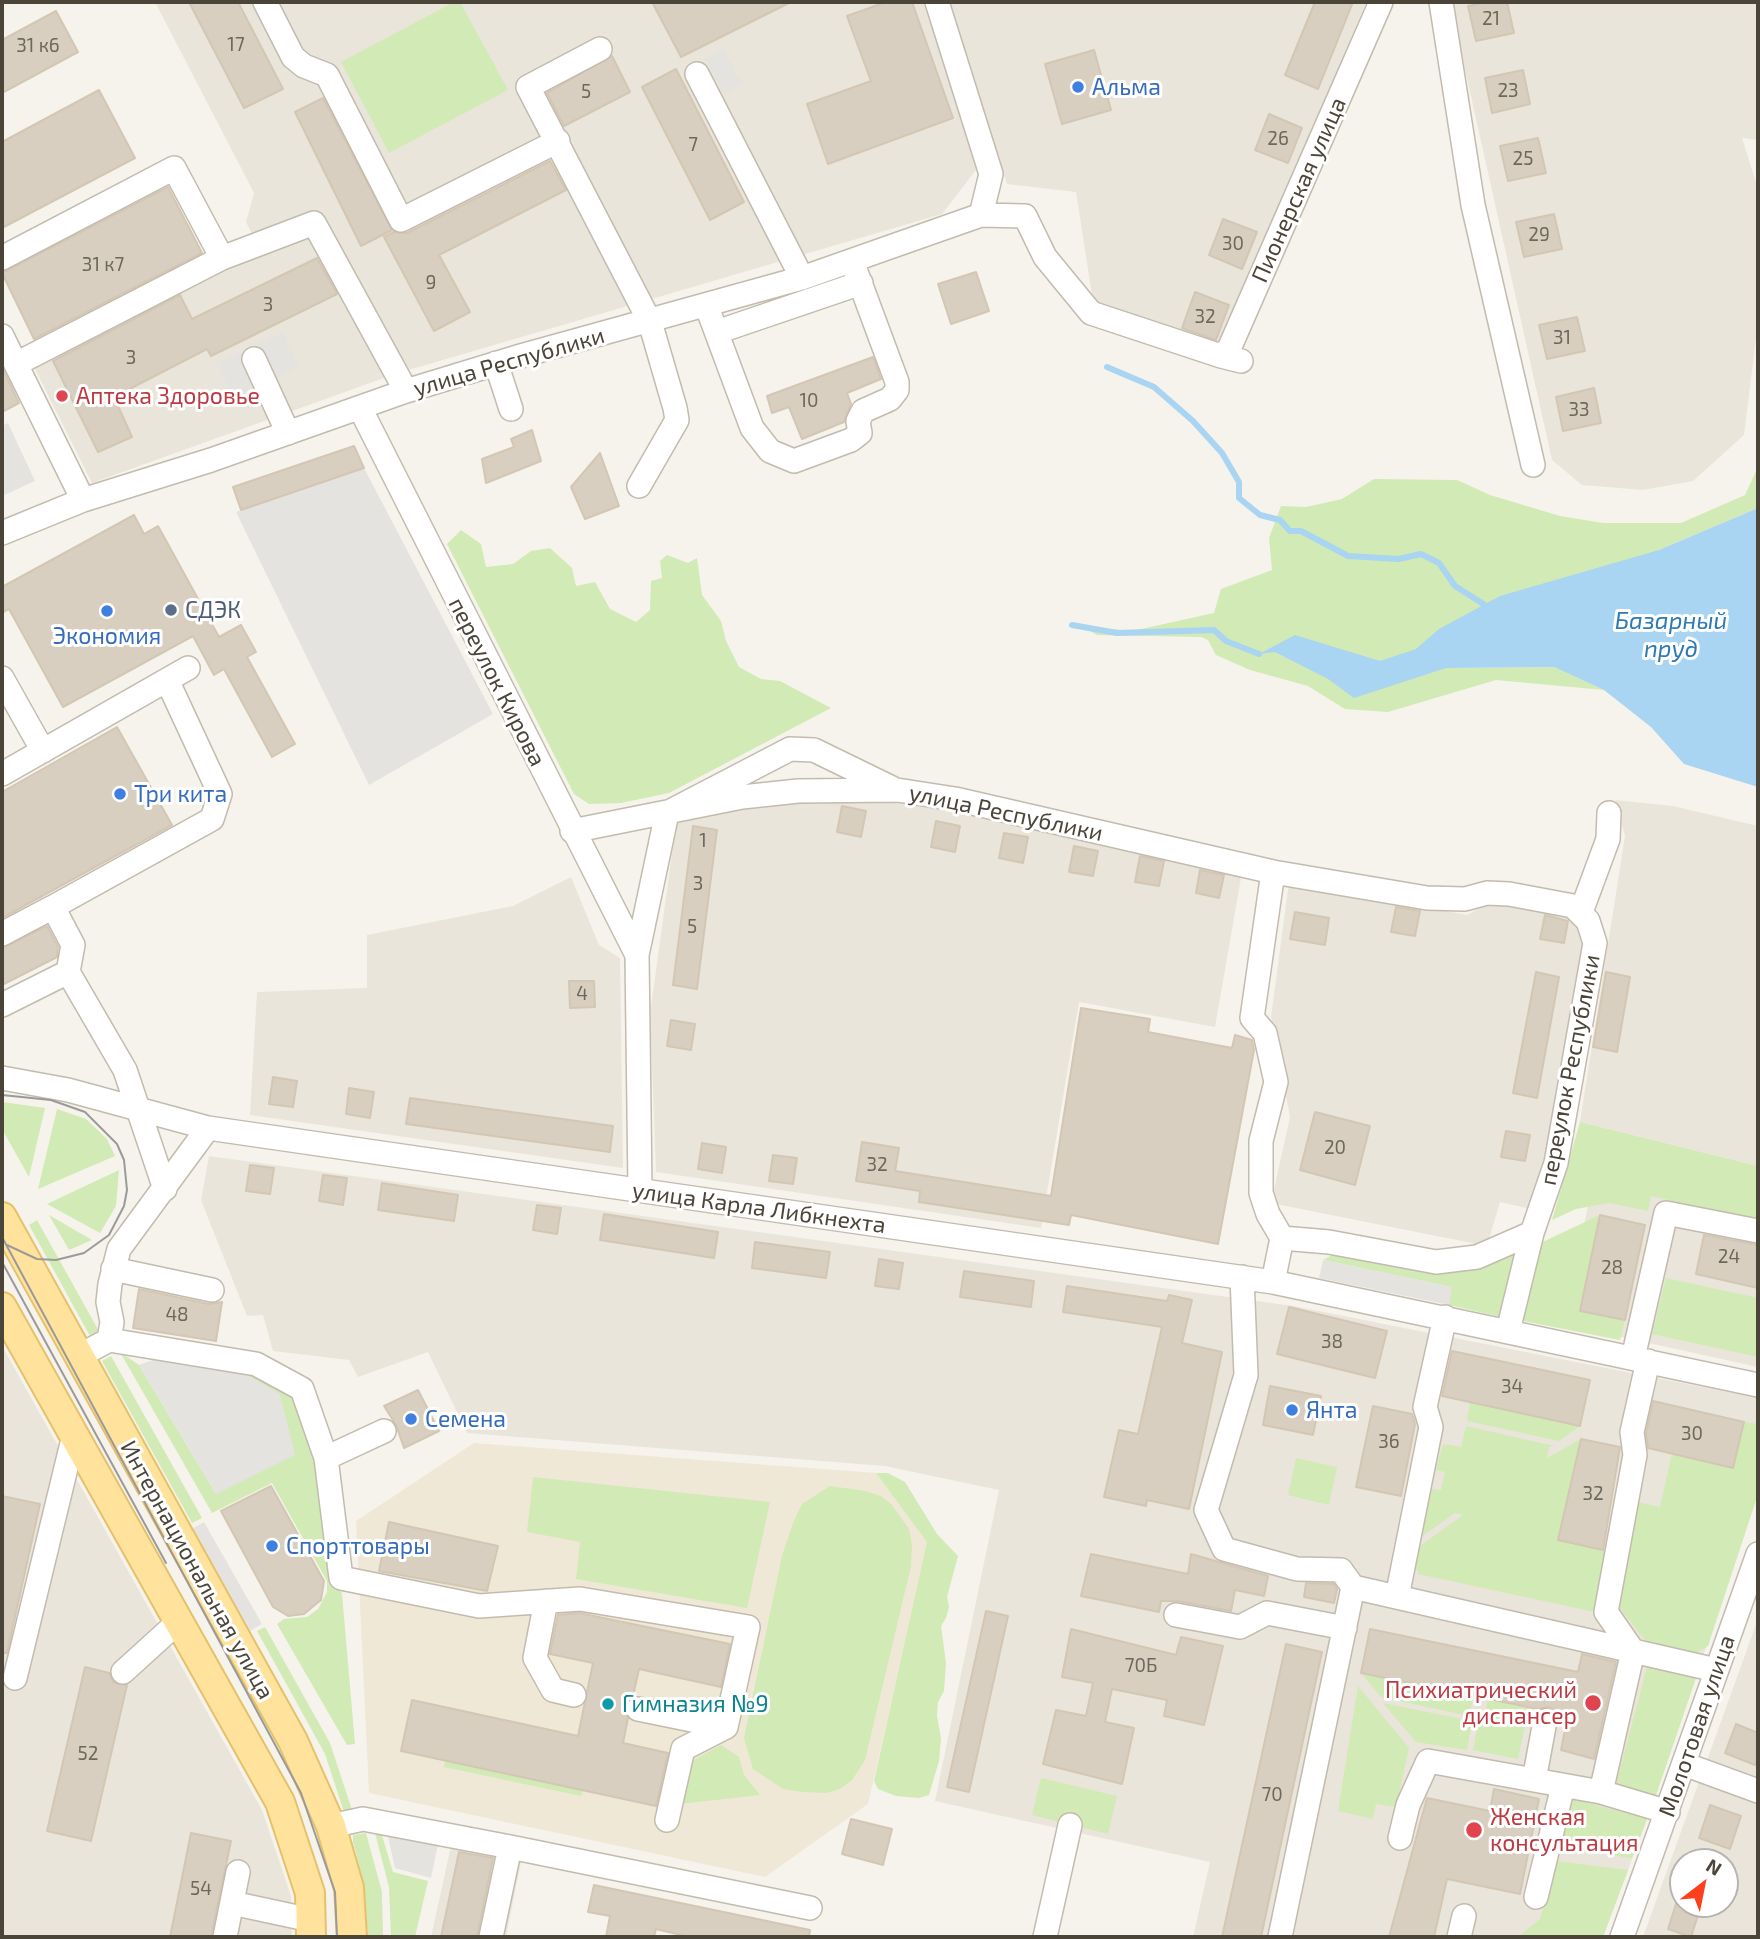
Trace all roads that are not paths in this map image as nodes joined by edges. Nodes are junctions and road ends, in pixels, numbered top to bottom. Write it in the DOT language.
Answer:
graph roads {
  1 [pos="265,2"];
  2 [pos="937,2"];
  3 [pos="1381,2"];
  4 [pos="1441,2"];
  5 [pos="600,49"];
  6 [pos="697,74"];
  7 [pos="558,141"];
  8 [pos="981,215"];
  9 [pos="2,258"];
  10 [pos="222,258"];
  11 [pos="852,261"];
  12 [pos="802,278"];
  13 [pos="861,283"];
  14 [pos="708,306"];
  15 [pos="650,322"];
  16 [pos="717,332"];
  17 [pos="2,336"];
  18 [pos="254,359"];
  19 [pos="496,363"];
  20 [pos="16,364"];
  21 [pos="406,391"];
  22 [pos="360,408"];
  23 [pos="511,409"];
  24 [pos="288,433"];
  25 [pos="1533,465"];
  26 [pos="639,486"];
  27 [pos="83,500"];
  28 [pos="2,533"];
  29 [pos="188,668"];
  30 [pos="2,678"];
  31 [pos="167,680"];
  32 [pos="43,751"];
  33 [pos="2,774"];
  34 [pos="897,790"];
  35 [pos="667,813"];
  36 [pos="1609,813"];
  37 [pos="572,831"];
  38 [pos="1273,872"];
  39 [pos="53,907"];
  40 [pos="1581,912"];
  41 [pos="2,934"];
  42 [pos="637,956"];
  43 [pos="68,972"];
  44 [pos="2,1005"];
  45 [pos="2,1078"];
  46 [pos="137,1109"];
  47 [pos="208,1128"];
  48 [pos="165,1189"];
  49 [pos="640,1191"];
  50 [pos="2,1217"];
  51 [pos="1758,1231"];
  52 [pos="1532,1233"];
  53 [pos="1282,1238"];
  54 [pos="113,1269"];
  55 [pos="1242,1278"];
  56 [pos="1273,1282"];
  57 [pos="212,1290"];
  58 [pos="1445,1317"];
  59 [pos="5,1321"];
  60 [pos="1508,1331"];
  61 [pos="108,1340"];
  62 [pos="79,1356"];
  63 [pos="1640,1359"];
  64 [pos="1758,1385"];
  65 [pos="384,1431"];
  66 [pos="74,1436"];
  67 [pos="326,1458"];
  68 [pos="1758,1554"];
  69 [pos="1353,1587"];
  70 [pos="1396,1597"];
  71 [pos="546,1601"];
  72 [pos="1176,1615"];
  73 [pos="178,1622"];
  74 [pos="1345,1628"];
  75 [pos="1633,1651"];
  76 [pos="1716,1670"];
  77 [pos="123,1672"];
  78 [pos="15,1678"];
  79 [pos="574,1695"];
  80 [pos="638,1709"];
  81 [pos="1545,1721"];
  82 [pos="726,1727"];
  83 [pos="1684,1764"];
  84 [pos="1534,1780"];
  85 [pos="1563,1786"];
  86 [pos="1758,1791"];
  87 [pos="1601,1793"];
  88 [pos="1668,1812"];
  89 [pos="667,1820"];
  90 [pos="1069,1825"];
  91 [pos="331,1826"];
  92 [pos="1400,1838"];
  93 [pos="510,1847"];
  94 [pos="238,1872"];
  95 [pos="1536,1897"];
  96 [pos="232,1903"];
  97 [pos="810,1908"];
  98 [pos="311,1928"];
  99 [pos="225,1937"];
  100 [pos="352,1937"];
  101 [pos="491,1937"];
  102 [pos="1045,1937"];
  103 [pos="1280,1937"];
  104 [pos="1622,1937"];
  1 -- 7 [label="street"];
  2 -- 8 [label="street"];
  3 -- 8 [label="street, Пионерская улица"];
  4 -- 25 [label="street"];
  5 -- 7 [label="street"];
  6 -- 12 [label="street"];
  7 -- 15 [label="street"];
  8 -- 11 [label="street, улица Республики"];
  9 -- 10 [label="street"];
  10 -- 20 [label="street"];
  10 -- 21 [label="street"];
  11 -- 12 [label="street, улица Республики"];
  11 -- 13 [label="street"];
  12 -- 14 [label="street, улица Республики"];
  13 -- 16 [label="street"];
  13 -- 16 [label="street"];
  14 -- 15 [label="street, улица Республики"];
  14 -- 16 [label="street"];
  15 -- 19 [label="street, улица Республики"];
  15 -- 26 [label="street"];
  17 -- 20 [label="street"];
  18 -- 24 [label="street"];
  19 -- 21 [label="street, улица Республики"];
  19 -- 23 [label="street"];
  20 -- 27 [label="street"];
  21 -- 22 [label="street, улица Республики"];
  22 -- 24 [label="street, улица Республики"];
  22 -- 37 [label="street, переулок Кирова"];
  24 -- 27 [label="street, улица Республики"];
  27 -- 28 [label="street, улица Республики"];
  29 -- 31 [label="street"];
  30 -- 32 [label="street"];
  31 -- 32 [label="street"];
  31 -- 39 [label="street"];
  32 -- 33 [label="street"];
  34 -- 35 [label="street, улица Республики"];
  34 -- 35 [label="street"];
  34 -- 38 [label="street, улица Республики"];
  35 -- 37 [label="street, улица Республики"];
  35 -- 42 [label="street, переулок Кирова"];
  36 -- 40 [label="street"];
  37 -- 42 [label="street, переулок Кирова"];
  38 -- 40 [label="street, улица Республики"];
  38 -- 53 [label="street"];
  39 -- 41 [label="street"];
  39 -- 43 [label="street"];
  40 -- 52 [label="street, переулок Республики"];
  42 -- 49 [label="street, переулок Кирова"];
  43 -- 44 [label="street"];
  43 -- 46 [label="street"];
  45 -- 46 [label="street, улица Карла Либкнехта"];
  46 -- 47 [label="street, улица Карла Либкнехта"];
  46 -- 48 [label="street"];
  47 -- 48 [label="street"];
  47 -- 49 [label="street, улица Карла Либкнехта"];
  48 -- 54 [label="street"];
  49 -- 55 [label="street, улица Карла Либкнехта"];
  50 -- 62 [label="main road, Интернациональная улица"];
  51 -- 63 [label="street"];
  52 -- 53 [label="street"];
  52 -- 60 [label="street, переулок Республики"];
  53 -- 56 [label="street"];
  54 -- 57 [label="street"];
  54 -- 61 [label="street"];
  55 -- 56 [label="street, улица Карла Либкнехта"];
  55 -- 69 [label="street"];
  56 -- 58 [label="street, улица Карла Либкнехта"];
  58 -- 60 [label="street, улица Карла Либкнехта"];
  58 -- 70 [label="street"];
  59 -- 66 [label="main road, Интернациональная улица"];
  60 -- 63 [label="street, улица Карла Либкнехта"];
  61 -- 62 [label="street"];
  61 -- 67 [label="street"];
  62 -- 91 [label="main road, Интернациональная улица"];
  63 -- 64 [label="street, улица Карла Либкнехта"];
  63 -- 75 [label="street"];
  65 -- 67 [label="street"];
  66 -- 73 [label="main road, Интернациональная улица"];
  66 -- 78 [label="street"];
  67 -- 71 [label="street"];
  68 -- 76 [label="street, Молотовая улица"];
  69 -- 70 [label="street"];
  69 -- 74 [label="street"];
  70 -- 75 [label="street"];
  71 -- 79 [label="street"];
  71 -- 82 [label="street"];
  72 -- 74 [label="street"];
  73 -- 77 [label="street"];
  73 -- 98 [label="main road, Интернациональная улица"];
  74 -- 103 [label="street"];
  75 -- 76 [label="street"];
  75 -- 87 [label="street"];
  76 -- 83 [label="street, Молотовая улица"];
  80 -- 82 [label="street"];
  81 -- 84 [label="street"];
  82 -- 89 [label="street"];
  83 -- 86 [label="street"];
  83 -- 88 [label="street, Молотовая улица"];
  84 -- 85 [label="street"];
  84 -- 92 [label="street"];
  85 -- 87 [label="street"];
  85 -- 95 [label="street"];
  87 -- 88 [label="street"];
  88 -- 104 [label="street, Молотовая улица"];
  90 -- 102 [label="street"];
  91 -- 93 [label="street"];
  91 -- 100 [label="main road, Интернациональная улица"];
  93 -- 97 [label="street"];
  93 -- 101 [label="street"];
  94 -- 96 [label="street"];
  96 -- 98 [label="street"];
  96 -- 99 [label="street"];
}
